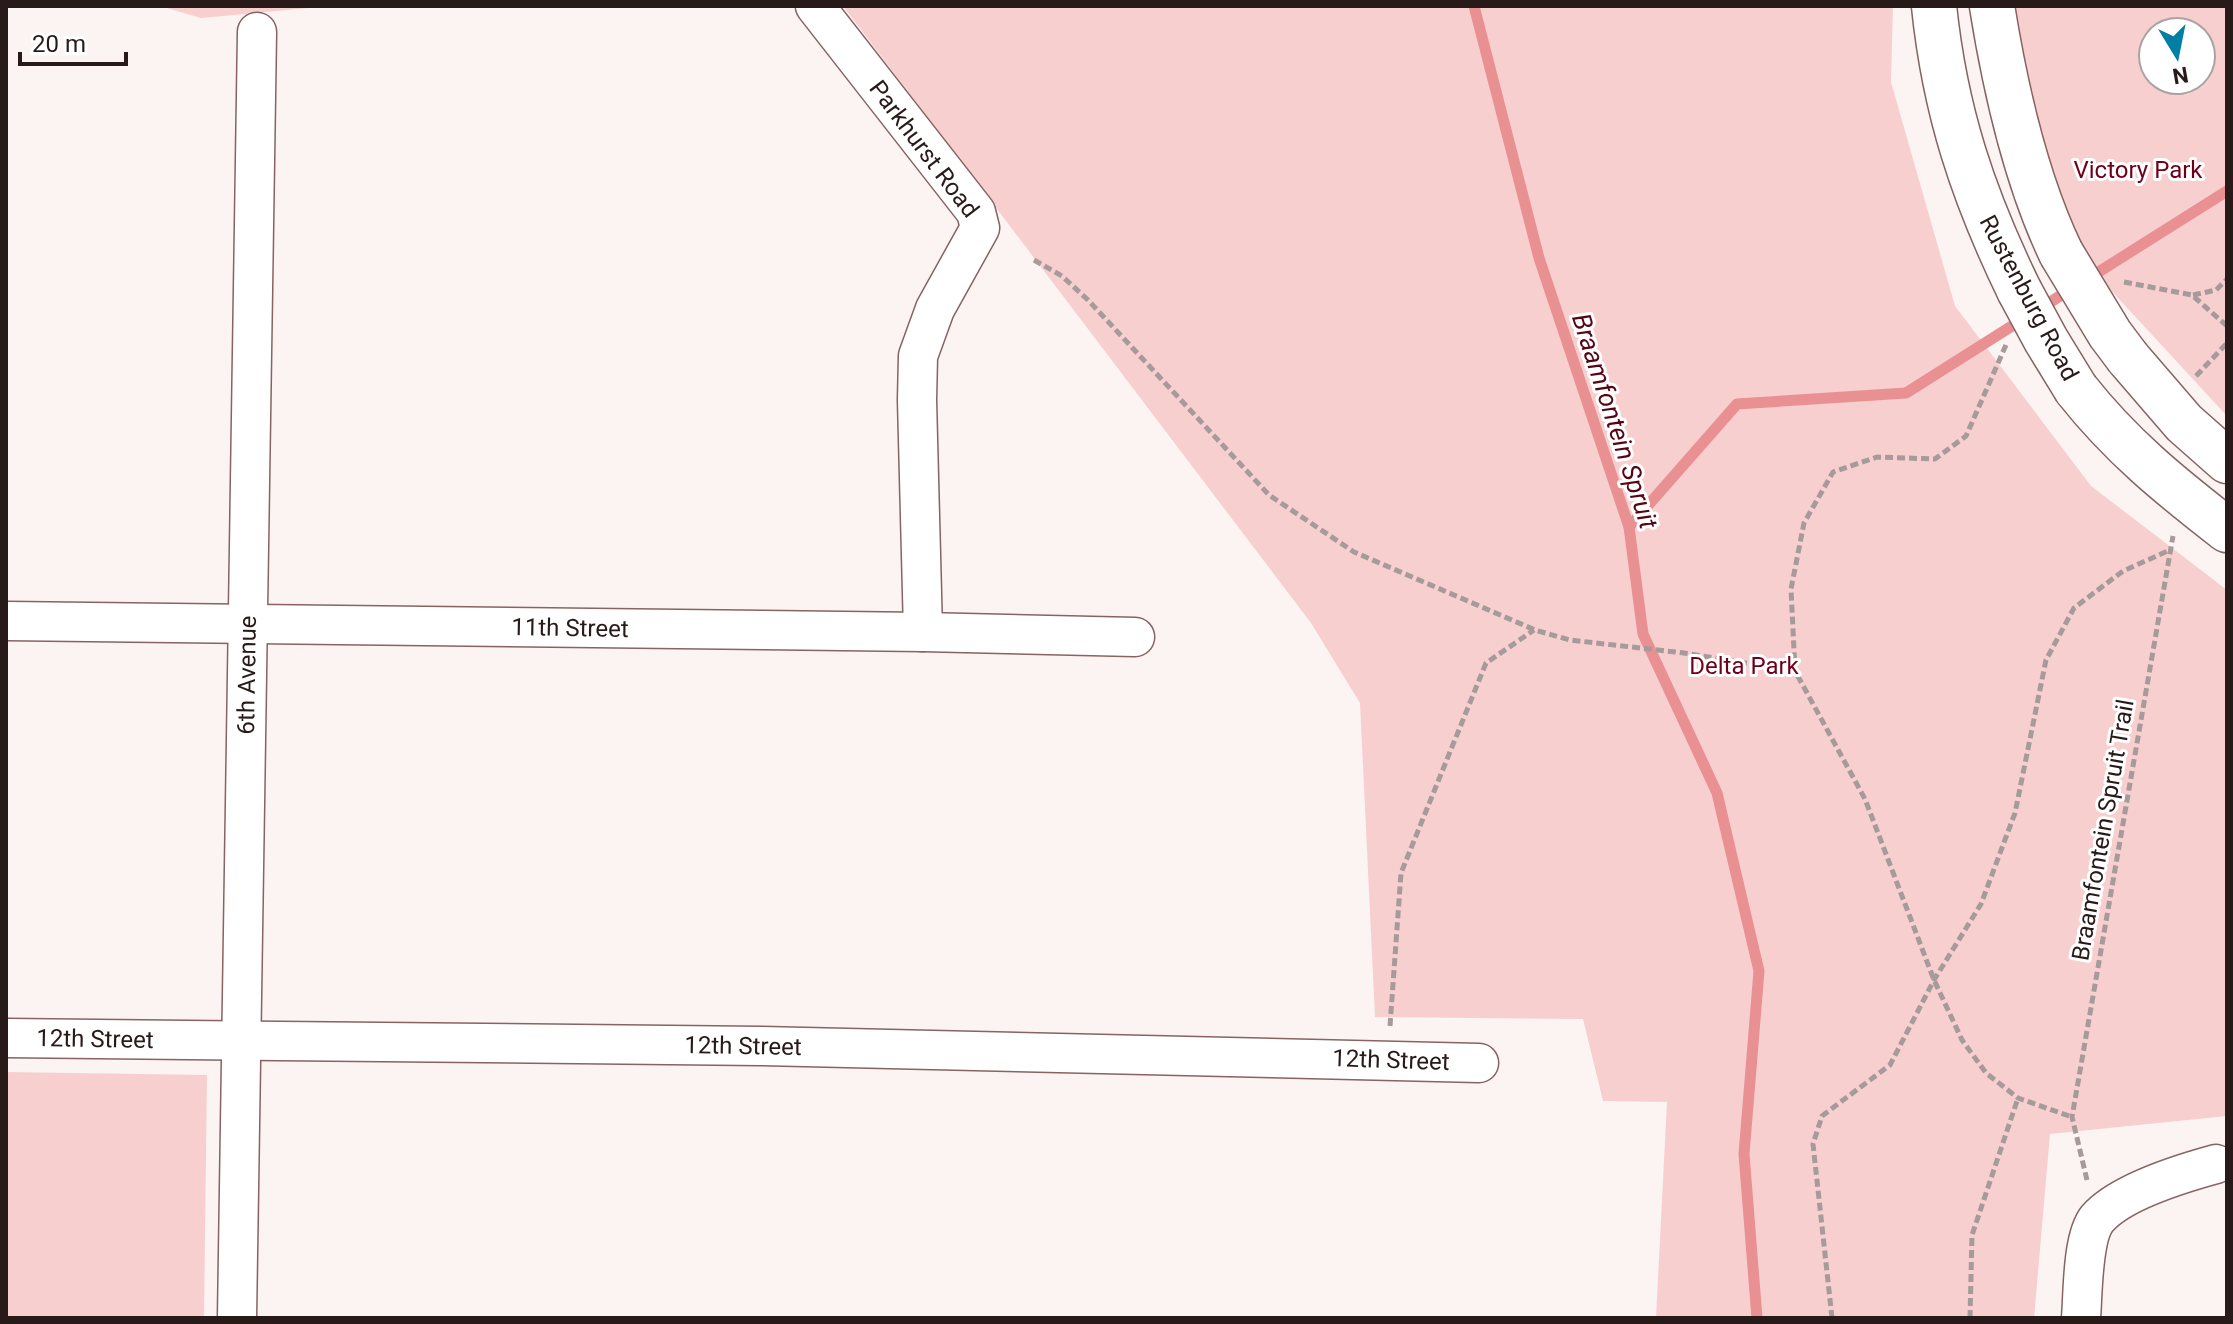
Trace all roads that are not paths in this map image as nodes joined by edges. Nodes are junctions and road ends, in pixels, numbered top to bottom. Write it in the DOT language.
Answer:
graph roads {
  1 [pos="815,6"];
  2 [pos="1934,6"];
  3 [pos="1992,6"];
  4 [pos="257,32"];
  5 [pos="2217,454"];
  6 [pos="2227,530"];
  7 [pos="6,621"];
  8 [pos="248,625"];
  9 [pos="923,632"];
  10 [pos="1135,637"];
  11 [pos="6,1038"];
  12 [pos="243,1042"];
  13 [pos="1479,1063"];
  14 [pos="2216,1164"];
  15 [pos="237,1318"];
  16 [pos="2081,1318"];
  1 -- 9 [label="street, Parkhurst Road"];
  2 -- 6 [label="main road, Rustenburg Road, bridge"];
  3 -- 5 [label="main road, Rustenburg Road, bridge"];
  4 -- 8 [label="street, 6th Avenue"];
  7 -- 8 [label="street, 11th Street"];
  8 -- 9 [label="street, 11th Street"];
  8 -- 12 [label="street, 6th Avenue"];
  9 -- 10 [label="street, 11th Street"];
  11 -- 12 [label="street, 12th Street"];
  12 -- 13 [label="street, 12th Street"];
  12 -- 15 [label="street, 6th Avenue"];
  14 -- 16 [label="street"];
}
